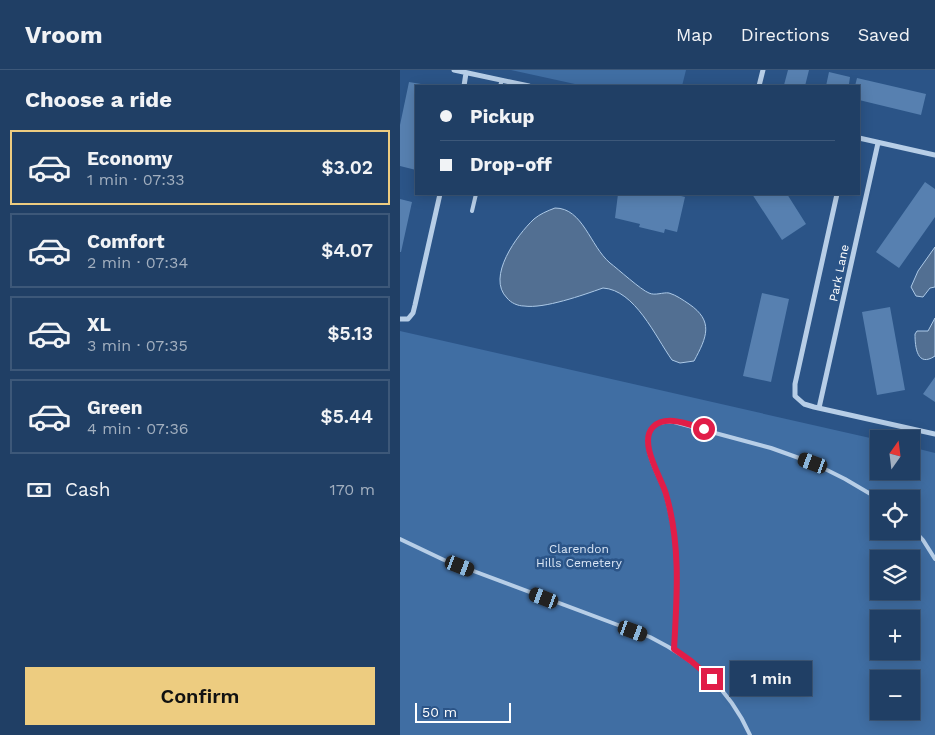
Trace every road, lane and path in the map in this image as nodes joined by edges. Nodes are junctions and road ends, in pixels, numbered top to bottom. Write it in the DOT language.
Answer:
graph roads {
  1 [pos="454,70"];
  2 [pos="763,70"];
  3 [pos="466,73"];
  4 [pos="501,83"];
  5 [pos="464,85"];
  6 [pos="520,85"];
  7 [pos="759,85"];
  8 [pos="860,138"];
  9 [pos="878,143"];
  10 [pos="935,155"];
  11 [pos="440,195"];
  12 [pos="476,195"];
  13 [pos="837,195"];
  14 [pos="472,211"];
  15 [pos="400,320"];
  16 [pos="819,408"];
  17 [pos="935,434"];
  18 [pos="870,494"];
  19 [pos="920,537"];
  20 [pos="400,539"];
  21 [pos="935,559"];
  22 [pos="674,649"];
  23 [pos="750,735"];
  1 -- 3 [label="street"];
  2 -- 7 [label="street"];
  3 -- 4 [label="street"];
  3 -- 5 [label="street"];
  4 -- 6 [label="street"];
  8 -- 9 [label="street"];
  9 -- 10 [label="street"];
  9 -- 16 [label="street, Park Lane"];
  11 -- 15 [label="street"];
  12 -- 14 [label="lane"];
  13 -- 16 [label="street, Park Lane"];
  16 -- 17 [label="street, Park Lane"];
  18 -- 22 [label="lane"];
  19 -- 21 [label="lane"];
  20 -- 22 [label="lane"];
  22 -- 23 [label="lane"];
}
